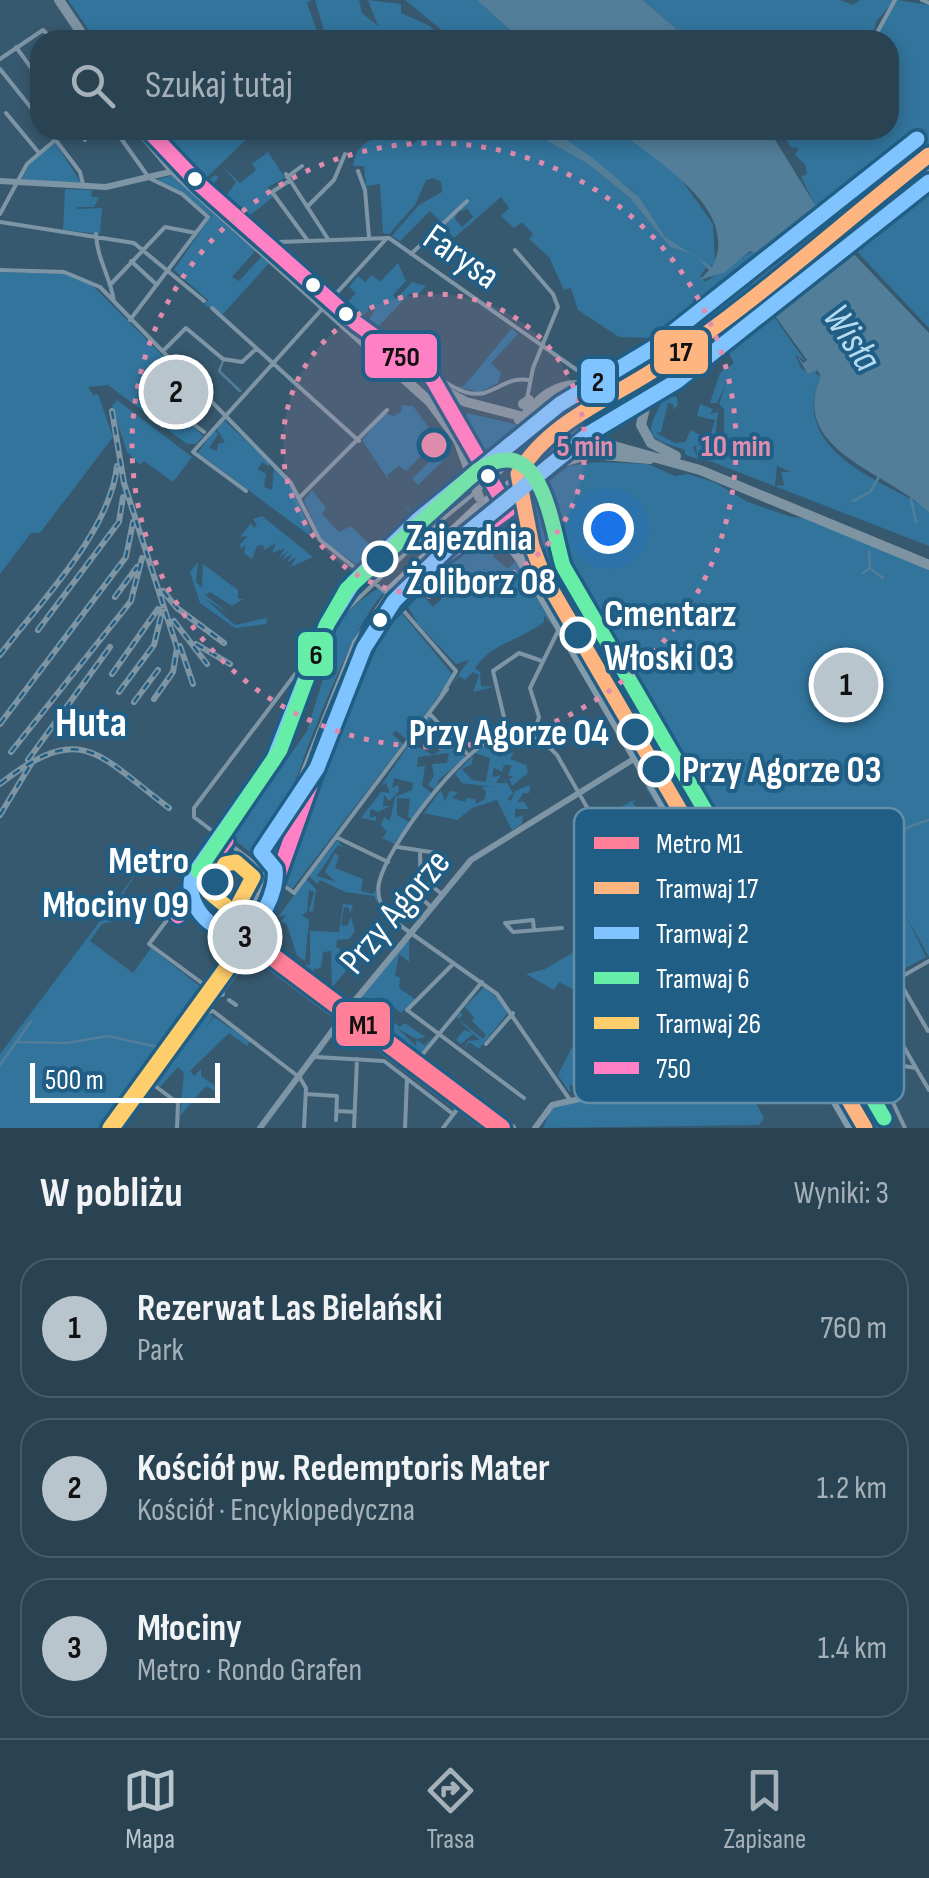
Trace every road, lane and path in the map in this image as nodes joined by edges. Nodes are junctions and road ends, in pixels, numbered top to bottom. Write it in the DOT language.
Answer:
graph roads {
  1 [pos="51,0"];
  2 [pos="59,0"];
  3 [pos="895,0"];
  4 [pos="922,0"];
  5 [pos="929,3"];
  6 [pos="71,30"];
  7 [pos="79,30"];
  8 [pos="878,30"];
  9 [pos="30,39"];
  10 [pos="16,48"];
  11 [pos="0,59"];
  12 [pos="30,67"];
  13 [pos="0,69"];
  14 [pos="30,107"];
  15 [pos="6,113"];
  16 [pos="56,140"];
  17 [pos="122,140"];
  18 [pos="148,140"];
  19 [pos="157,140"];
  20 [pos="39,153"];
  21 [pos="345,154"];
  22 [pos="302,166"];
  23 [pos="929,167"];
  24 [pos="174,171"];
  25 [pos="358,171"];
  26 [pos="189,175"];
  27 [pos="288,177"];
  28 [pos="150,179"];
  29 [pos="0,181"];
  30 [pos="18,184"];
  31 [pos="84,186"];
  32 [pos="467,201"];
  33 [pos="308,206"];
  34 [pos="0,214"];
  35 [pos="0,222"];
  36 [pos="196,232"];
  37 [pos="96,236"];
  38 [pos="369,237"];
  39 [pos="386,238"];
  40 [pos="328,239"];
  41 [pos="308,240"];
  42 [pos="270,246"];
  43 [pos="143,247"];
  44 [pos="515,250"];
  45 [pos="412,254"];
  46 [pos="131,262"];
  47 [pos="170,269"];
  48 [pos="0,270"];
  49 [pos="111,284"];
  50 [pos="158,286"];
  51 [pos="114,300"];
  52 [pos="204,301"];
  53 [pos="327,304"];
  54 [pos="212,308"];
  55 [pos="340,314"];
  56 [pos="130,320"];
  57 [pos="356,323"];
  58 [pos="542,346"];
  59 [pos="258,348"];
  60 [pos="163,350"];
  61 [pos="274,361"];
  62 [pos="388,362"];
  63 [pos="176,367"];
  64 [pos="666,374"];
  65 [pos="529,380"];
  66 [pos="607,380"];
  67 [pos="436,382"];
  68 [pos="579,385"];
  69 [pos="628,396"];
  70 [pos="188,407"];
  71 [pos="452,408"];
  72 [pos="387,410"];
  73 [pos="226,414"];
  74 [pos="525,414"];
  75 [pos="179,420"];
  76 [pos="583,436"];
  77 [pos="359,440"];
  78 [pos="566,460"];
  79 [pos="678,460"];
  80 [pos="493,486"];
  81 [pos="246,491"];
  82 [pos="300,497"];
  83 [pos="479,497"];
  84 [pos="508,510"];
  85 [pos="490,522"];
  86 [pos="929,562"];
  87 [pos="375,582"];
  88 [pos="391,597"];
  89 [pos="564,628"];
  90 [pos="542,660"];
  91 [pos="429,713"];
  92 [pos="508,734"];
  93 [pos="532,737"];
  94 [pos="469,756"];
  95 [pos="638,756"];
  96 [pos="626,765"];
  97 [pos="642,770"];
  98 [pos="580,793"];
  99 [pos="589,808"];
  100 [pos="667,808"];
  101 [pos="668,808"];
  102 [pos="336,837"];
  103 [pos="225,843"];
  104 [pos="398,847"];
  105 [pos="420,851"];
  106 [pos="388,862"];
  107 [pos="266,874"];
  108 [pos="277,881"];
  109 [pos="442,894"];
  110 [pos="431,907"];
  111 [pos="562,928"];
  112 [pos="534,930"];
  113 [pos="410,932"];
  114 [pos="240,938"];
  115 [pos="258,938"];
  116 [pos="251,952"];
  117 [pos="263,961"];
  118 [pos="929,961"];
  119 [pos="453,963"];
  120 [pos="244,964"];
  121 [pos="904,975"];
  122 [pos="482,982"];
  123 [pos="207,986"];
  124 [pos="904,988"];
  125 [pos="221,996"];
  126 [pos="236,1006"];
  127 [pos="350,1006"];
  128 [pos="328,1009"];
  129 [pos="211,1010"];
  130 [pos="513,1013"];
  131 [pos="340,1018"];
  132 [pos="331,1026"];
  133 [pos="928,1030"];
  134 [pos="438,1034"];
  135 [pos="389,1039"];
  136 [pos="486,1044"];
  137 [pos="904,1047"];
  138 [pos="381,1048"];
  139 [pos="314,1056"];
  140 [pos="357,1059"];
  141 [pos="418,1061"];
  142 [pos="904,1066"];
  143 [pos="916,1068"];
  144 [pos="297,1076"];
  145 [pos="409,1080"];
  146 [pos="151,1083"];
  147 [pos="456,1089"];
  148 [pos="929,1090"];
  149 [pos="306,1094"];
  150 [pos="447,1098"];
  151 [pos="524,1098"];
  152 [pos="574,1099"];
  153 [pos="570,1100"];
  154 [pos="839,1103"];
  155 [pos="892,1103"];
  156 [pos="337,1110"];
  157 [pos="456,1110"];
  158 [pos="354,1112"];
  159 [pos="336,1120"];
  160 [pos="118,1128"];
  161 [pos="176,1128"];
  162 [pos="258,1128"];
  163 [pos="304,1128"];
  164 [pos="354,1128"];
  165 [pos="405,1128"];
  166 [pos="443,1128"];
  167 [pos="487,1128"];
  168 [pos="512,1128"];
  169 [pos="537,1128"];
  170 [pos="854,1128"];
  171 [pos="905,1128"];
  1 -- 6 [label="highway"];
  2 -- 7 [label="highway"];
  3 -- 8 [label="street"];
  4 -- 5 [label="street"];
  9 -- 10 [label="street"];
  10 -- 11 [label="street"];
  10 -- 12 [label="street"];
  13 -- 14 [label="street"];
  15 -- 20 [label="street"];
  16 -- 20 [label="street"];
  16 -- 31 [label="street"];
  17 -- 28 [label="street"];
  18 -- 24 [label="highway"];
  19 -- 26 [label="highway"];
  20 -- 30 [label="street"];
  21 -- 33 [label="street"];
  22 -- 27 [label="street"];
  23 -- 64 [label="main road"];
  24 -- 26 [label="street"];
  24 -- 28 [label="street"];
  24 -- 53 [label="highway"];
  25 -- 38 [label="street"];
  26 -- 42 [label="highway"];
  27 -- 33 [label="street"];
  27 -- 41 [label="street"];
  28 -- 31 [label="street"];
  28 -- 36 [label="street"];
  29 -- 30 [label="street"];
  30 -- 31 [label="street"];
  30 -- 34 [label="street"];
  32 -- 45 [label="street"];
  33 -- 40 [label="street"];
  35 -- 37 [label="street"];
  36 -- 43 [label="street"];
  36 -- 47 [label="street"];
  37 -- 43 [label="street"];
  37 -- 49 [label="street"];
  38 -- 39 [label="street, Farysa"];
  38 -- 40 [label="street, Farysa"];
  39 -- 45 [label="street, Farysa"];
  39 -- 53 [label="street"];
  40 -- 41 [label="street, Farysa"];
  41 -- 42 [label="street, Farysa"];
  42 -- 53 [label="highway"];
  43 -- 46 [label="street"];
  43 -- 47 [label="street"];
  44 -- 58 [label="street"];
  45 -- 58 [label="street, Farysa"];
  46 -- 49 [label="street"];
  46 -- 50 [label="street"];
  47 -- 50 [label="street"];
  47 -- 52 [label="street"];
  48 -- 51 [label="street"];
  49 -- 51 [label="street"];
  50 -- 56 [label="street"];
  51 -- 56 [label="street"];
  53 -- 55 [label="highway"];
  53 -- 55 [label="street"];
  53 -- 61 [label="street"];
  53 -- 65 [label="street"];
  54 -- 59 [label="street"];
  55 -- 57 [label="highway"];
  55 -- 62 [label="highway"];
  56 -- 60 [label="street"];
  57 -- 67 [label="highway"];
  57 -- 74 [label="highway"];
  58 -- 65 [label="street"];
  58 -- 66 [label="street, Farysa"];
  59 -- 60 [label="street"];
  59 -- 61 [label="street"];
  60 -- 63 [label="street"];
  61 -- 73 [label="street"];
  61 -- 77 [label="street"];
  62 -- 74 [label="highway"];
  62 -- 83 [label="highway"];
  63 -- 70 [label="street"];
  63 -- 73 [label="street"];
  63 -- 75 [label="street"];
  64 -- 69 [label="main road"];
  64 -- 76 [label="main road"];
  64 -- 79 [label="highway"];
  65 -- 87 [label="street"];
  68 -- 69 [label="highway"];
  68 -- 74 [label="highway"];
  68 -- 76 [label="highway"];
  69 -- 76 [label="main road"];
  70 -- 75 [label="street"];
  70 -- 75 [label="street"];
  71 -- 80 [label="highway"];
  72 -- 77 [label="street"];
  73 -- 81 [label="street"];
  73 -- 82 [label="street"];
  74 -- 76 [label="highway"];
  76 -- 78 [label="main road"];
  76 -- 79 [label="highway"];
  76 -- 80 [label="main road"];
  76 -- 88 [label="main road, bridge"];
  77 -- 82 [label="street"];
  78 -- 79 [label="highway"];
  78 -- 84 [label="main road"];
  79 -- 86 [label="highway"];
  80 -- 83 [label="main road"];
  80 -- 84 [label="main road"];
  82 -- 87 [label="street"];
  83 -- 85 [label="main road"];
  83 -- 88 [label="main road"];
  84 -- 85 [label="main road"];
  84 -- 89 [label="main road"];
  85 -- 88 [label="main road"];
  85 -- 89 [label="main road"];
  87 -- 91 [label="street"];
  87 -- 103 [label="street"];
  88 -- 107 [label="main road"];
  88 -- 108 [label="main road"];
  89 -- 90 [label="street"];
  89 -- 95 [label="main road"];
  90 -- 92 [label="street"];
  90 -- 93 [label="street"];
  91 -- 94 [label="street"];
  91 -- 102 [label="street"];
  92 -- 93 [label="street"];
  92 -- 94 [label="street"];
  93 -- 98 [label="street"];
  94 -- 104 [label="street"];
  95 -- 96 [label="street, Przy Agorze"];
  95 -- 97 [label="main road"];
  95 -- 101 [label="main road"];
  96 -- 97 [label="street"];
  96 -- 98 [label="street, Przy Agorze"];
  97 -- 100 [label="main road"];
  98 -- 99 [label="street"];
  98 -- 109 [label="street, Przy Agorze"];
  102 -- 106 [label="street"];
  102 -- 108 [label="street"];
  103 -- 107 [label="street"];
  103 -- 123 [label="street"];
  104 -- 105 [label="street"];
  104 -- 106 [label="street"];
  105 -- 109 [label="street"];
  105 -- 110 [label="street"];
  106 -- 113 [label="street"];
  107 -- 108 [label="street"];
  107 -- 114 [label="main road"];
  108 -- 115 [label="main road"];
  109 -- 110 [label="street, Przy Agorze"];
  110 -- 113 [label="street, Przy Agorze"];
  111 -- 112 [label="street"];
  112 -- 112 [label="street"];
  113 -- 119 [label="street"];
  113 -- 127 [label="street, Przy Agorze"];
  114 -- 115 [label="main road"];
  114 -- 116 [label="main road"];
  114 -- 123 [label="street"];
  115 -- 116 [label="main road"];
  115 -- 127 [label="main road"];
  116 -- 117 [label="main road"];
  116 -- 120 [label="street"];
  117 -- 120 [label="street"];
  117 -- 128 [label="main road"];
  118 -- 121 [label="street"];
  119 -- 122 [label="street"];
  119 -- 134 [label="street"];
  120 -- 125 [label="street"];
  122 -- 130 [label="street"];
  122 -- 134 [label="street"];
  123 -- 125 [label="street"];
  124 -- 133 [label="street"];
  125 -- 126 [label="street"];
  125 -- 129 [label="street"];
  127 -- 131 [label="street, Przy Agorze"];
  127 -- 135 [label="main road"];
  128 -- 131 [label="main road"];
  128 -- 132 [label="street"];
  129 -- 144 [label="street"];
  129 -- 146 [label="street"];
  130 -- 136 [label="street"];
  130 -- 153 [label="street"];
  131 -- 132 [label="street"];
  131 -- 138 [label="main road"];
  131 -- 139 [label="street"];
  132 -- 144 [label="street"];
  134 -- 141 [label="street"];
  134 -- 151 [label="street"];
  135 -- 138 [label="main road"];
  135 -- 141 [label="main road"];
  137 -- 143 [label="street"];
  138 -- 145 [label="main road"];
  139 -- 140 [label="street"];
  139 -- 144 [label="street"];
  140 -- 145 [label="street"];
  140 -- 158 [label="street"];
  141 -- 145 [label="main road"];
  141 -- 147 [label="main road"];
  142 -- 143 [label="street"];
  143 -- 148 [label="street"];
  144 -- 149 [label="street"];
  144 -- 162 [label="street"];
  145 -- 150 [label="main road"];
  145 -- 157 [label="street"];
  145 -- 165 [label="street"];
  146 -- 160 [label="street"];
  146 -- 161 [label="street"];
  147 -- 150 [label="main road"];
  147 -- 168 [label="main road"];
  149 -- 156 [label="street"];
  149 -- 163 [label="street"];
  150 -- 157 [label="main road"];
  152 -- 153 [label="street"];
  153 -- 169 [label="street"];
  154 -- 170 [label="main road"];
  155 -- 171 [label="street"];
  156 -- 158 [label="street"];
  156 -- 159 [label="street"];
  157 -- 166 [label="street"];
  157 -- 167 [label="main road"];
  158 -- 164 [label="street"];
}
